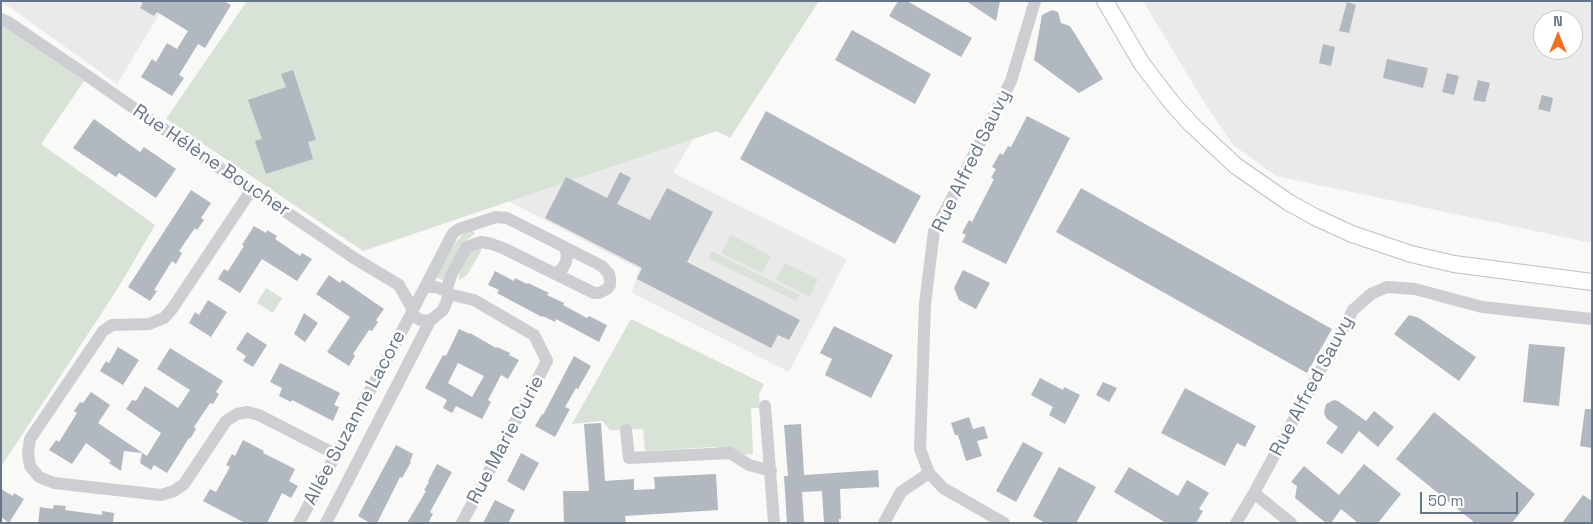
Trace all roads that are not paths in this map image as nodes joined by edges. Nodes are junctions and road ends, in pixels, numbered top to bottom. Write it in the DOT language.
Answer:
graph roads {
  1 [pos="1035,1"];
  2 [pos="1105,1"];
  3 [pos="1,19"];
  4 [pos="252,189"];
  5 [pos="565,248"];
  6 [pos="556,274"];
  7 [pos="1592,282"];
  8 [pos="425,287"];
  9 [pos="447,292"];
  10 [pos="412,312"];
  11 [pos="1592,319"];
  12 [pos="430,321"];
  13 [pos="765,406"];
  14 [pos="626,430"];
  15 [pos="335,454"];
  16 [pos="771,471"];
  17 [pos="929,473"];
  18 [pos="1254,493"];
  19 [pos="299,523"];
  20 [pos="326,523"];
  21 [pos="462,523"];
  22 [pos="774,523"];
  23 [pos="884,523"];
  24 [pos="1004,523"];
  25 [pos="1236,523"];
  26 [pos="1292,523"];
  1 -- 17 [label="street, Rue Alfred Sauvy"];
  2 -- 7 [label="main road"];
  3 -- 4 [label="street, Rue Hélène Boucher"];
  4 -- 10 [label="street, Rue Hélène Boucher"];
  4 -- 15 [label="street"];
  5 -- 6 [label="street"];
  5 -- 6 [label="street"];
  5 -- 8 [label="street"];
  6 -- 9 [label="street"];
  8 -- 9 [label="street"];
  8 -- 10 [label="street"];
  9 -- 12 [label="street"];
  9 -- 21 [label="street, Rue Marie Curie"];
  10 -- 12 [label="street"];
  10 -- 15 [label="street, Allée Suzanne Lacore"];
  11 -- 18 [label="street, Rue Alfred Sauvy"];
  12 -- 20 [label="street, Allée Suzanne Lacore"];
  13 -- 16 [label="street"];
  14 -- 16 [label="street"];
  15 -- 19 [label="street, Allée Suzanne Lacore"];
  16 -- 22 [label="street"];
  17 -- 23 [label="street"];
  17 -- 24 [label="street, Rue Alfred Sauvy"];
  18 -- 25 [label="street, Rue Alfred Sauvy"];
  18 -- 26 [label="street"];
}
